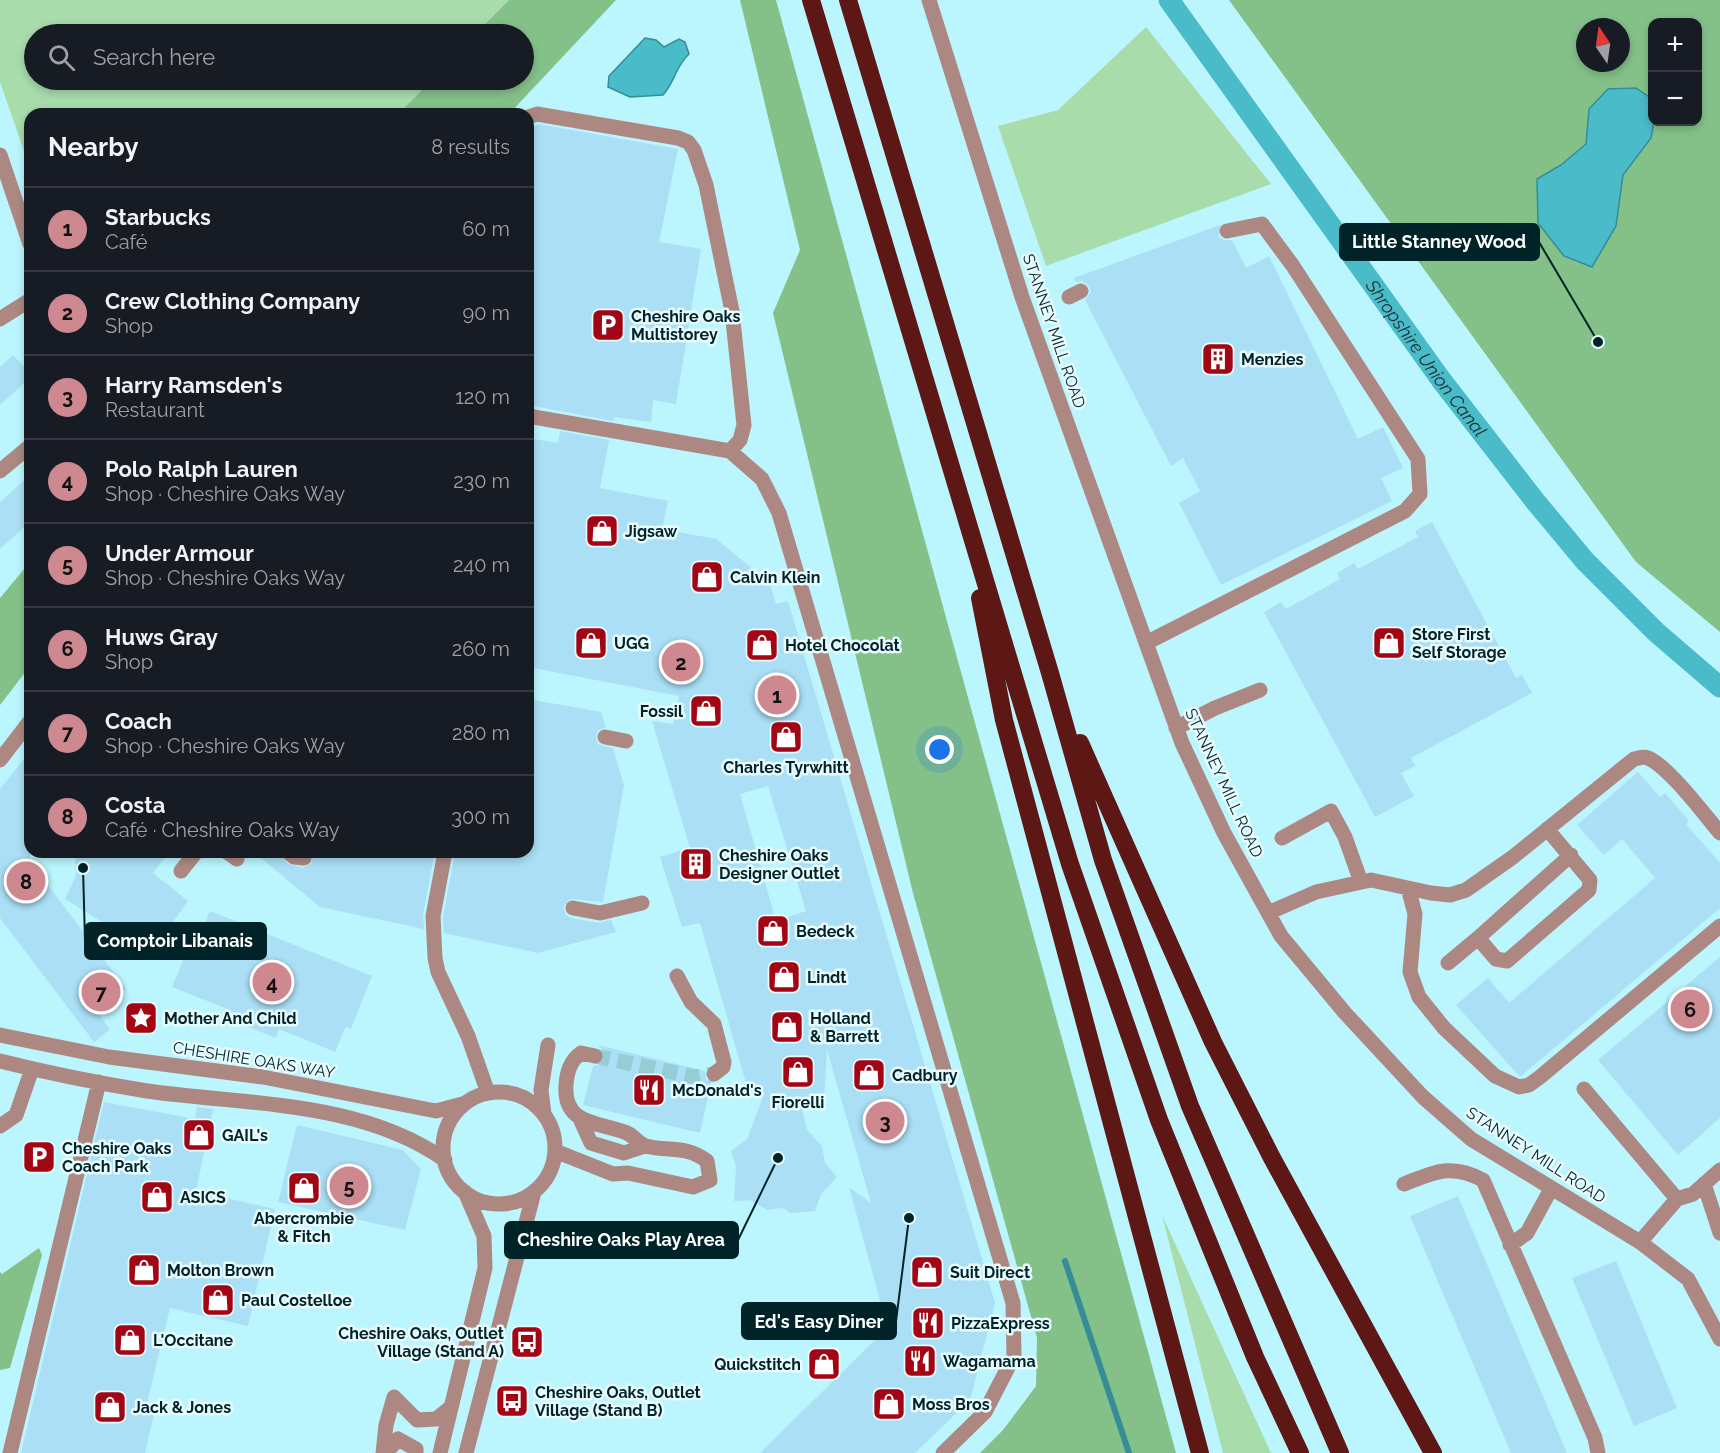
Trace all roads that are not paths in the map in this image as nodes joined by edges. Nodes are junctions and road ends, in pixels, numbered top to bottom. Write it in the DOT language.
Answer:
graph roads {
  1 [pos="812,0"];
  2 [pos="848,0"];
  3 [pos="929,0"];
  4 [pos="534,115"];
  5 [pos="0,155"];
  6 [pos="24,226"];
  7 [pos="1227,231"];
  8 [pos="24,304"];
  9 [pos="0,319"];
  10 [pos="534,417"];
  11 [pos="24,451"];
  12 [pos="730,451"];
  13 [pos="0,471"];
  14 [pos="960,491"];
  15 [pos="1146,643"];
  16 [pos="1050,673"];
  17 [pos="1260,690"];
  18 [pos="1176,728"];
  19 [pos="24,729"];
  20 [pos="605,738"];
  21 [pos="626,741"];
  22 [pos="0,760"];
  23 [pos="1547,829"];
  24 [pos="1720,833"];
  25 [pos="1282,838"];
  26 [pos="1571,855"];
  27 [pos="191,858"];
  28 [pos="444,858"];
  29 [pos="181,871"];
  30 [pos="1361,882"];
  31 [pos="1408,888"];
  32 [pos="642,903"];
  33 [pos="573,908"];
  34 [pos="1268,913"];
  35 [pos="1720,926"];
  36 [pos="1478,938"];
  37 [pos="1448,963"];
  38 [pos="677,976"];
  39 [pos="0,1035"];
  40 [pos="548,1045"];
  41 [pos="595,1056"];
  42 [pos="0,1061"];
  43 [pos="32,1069"];
  44 [pos="714,1074"];
  45 [pos="99,1082"];
  46 [pos="1584,1089"];
  47 [pos="488,1093"];
  48 [pos="466,1103"];
  49 [pos="544,1114"];
  50 [pos="0,1126"];
  51 [pos="555,1151"];
  52 [pos="444,1160"];
  53 [pos="1720,1170"];
  54 [pos="1404,1184"];
  55 [pos="1704,1184"];
  56 [pos="1551,1189"];
  57 [pos="465,1192"];
  58 [pos="534,1192"];
  59 [pos="1677,1199"];
  60 [pos="1720,1233"];
  61 [pos="1640,1242"];
  62 [pos="1510,1245"];
  63 [pos="1720,1339"];
  64 [pos="452,1407"];
  65 [pos="10,1453"];
  66 [pos="384,1453"];
  67 [pos="416,1453"];
  68 [pos="440,1453"];
  69 [pos="466,1453"];
  70 [pos="943,1453"];
  71 [pos="1200,1453"];
  72 [pos="1300,1453"];
  73 [pos="1340,1453"];
  74 [pos="1433,1453"];
  75 [pos="1598,1453"];
  1 -- 14 [label="highway"];
  2 -- 16 [label="highway"];
  3 -- 15 [label="street, STANNEY MILL ROAD"];
  4 -- 12 [label="street"];
  5 -- 6 [label="street"];
  7 -- 15 [label="street"];
  8 -- 9 [label="street"];
  10 -- 12 [label="street"];
  11 -- 13 [label="street"];
  12 -- 70 [label="street"];
  14 -- 71 [label="highway"];
  14 -- 72 [label="highway"];
  15 -- 18 [label="street, STANNEY MILL ROAD"];
  16 -- 73 [label="highway"];
  16 -- 74 [label="highway"];
  17 -- 18 [label="street"];
  18 -- 34 [label="street, STANNEY MILL ROAD"];
  19 -- 22 [label="street"];
  20 -- 21 [label="street"];
  23 -- 24 [label="street"];
  23 -- 26 [label="street"];
  23 -- 31 [label="street"];
  25 -- 30 [label="street"];
  26 -- 36 [label="street"];
  26 -- 36 [label="street"];
  27 -- 29 [label="street"];
  28 -- 47 [label="street"];
  30 -- 31 [label="street"];
  30 -- 34 [label="street"];
  31 -- 35 [label="street"];
  32 -- 33 [label="street"];
  34 -- 56 [label="street, STANNEY MILL ROAD"];
  36 -- 37 [label="street"];
  38 -- 44 [label="street"];
  39 -- 48 [label="street, CHESHIRE OAKS WAY"];
  40 -- 49 [label="street"];
  41 -- 51 [label="street"];
  42 -- 43 [label="street"];
  43 -- 45 [label="street"];
  43 -- 50 [label="street"];
  45 -- 52 [label="street"];
  45 -- 65 [label="street"];
  46 -- 59 [label="street"];
  47 -- 48 [label="street"];
  47 -- 49 [label="street"];
  48 -- 52 [label="street"];
  49 -- 51 [label="street"];
  51 -- 58 [label="street"];
  52 -- 57 [label="street"];
  53 -- 55 [label="street"];
  54 -- 62 [label="street"];
  55 -- 59 [label="street"];
  55 -- 60 [label="street"];
  56 -- 61 [label="street, STANNEY MILL ROAD"];
  56 -- 62 [label="street"];
  57 -- 58 [label="street"];
  57 -- 64 [label="street"];
  58 -- 69 [label="street"];
  59 -- 61 [label="street"];
  61 -- 63 [label="street, STANNEY MILL ROAD"];
  62 -- 75 [label="street"];
  64 -- 66 [label="street"];
  64 -- 68 [label="street"];
  66 -- 67 [label="street"];
}
